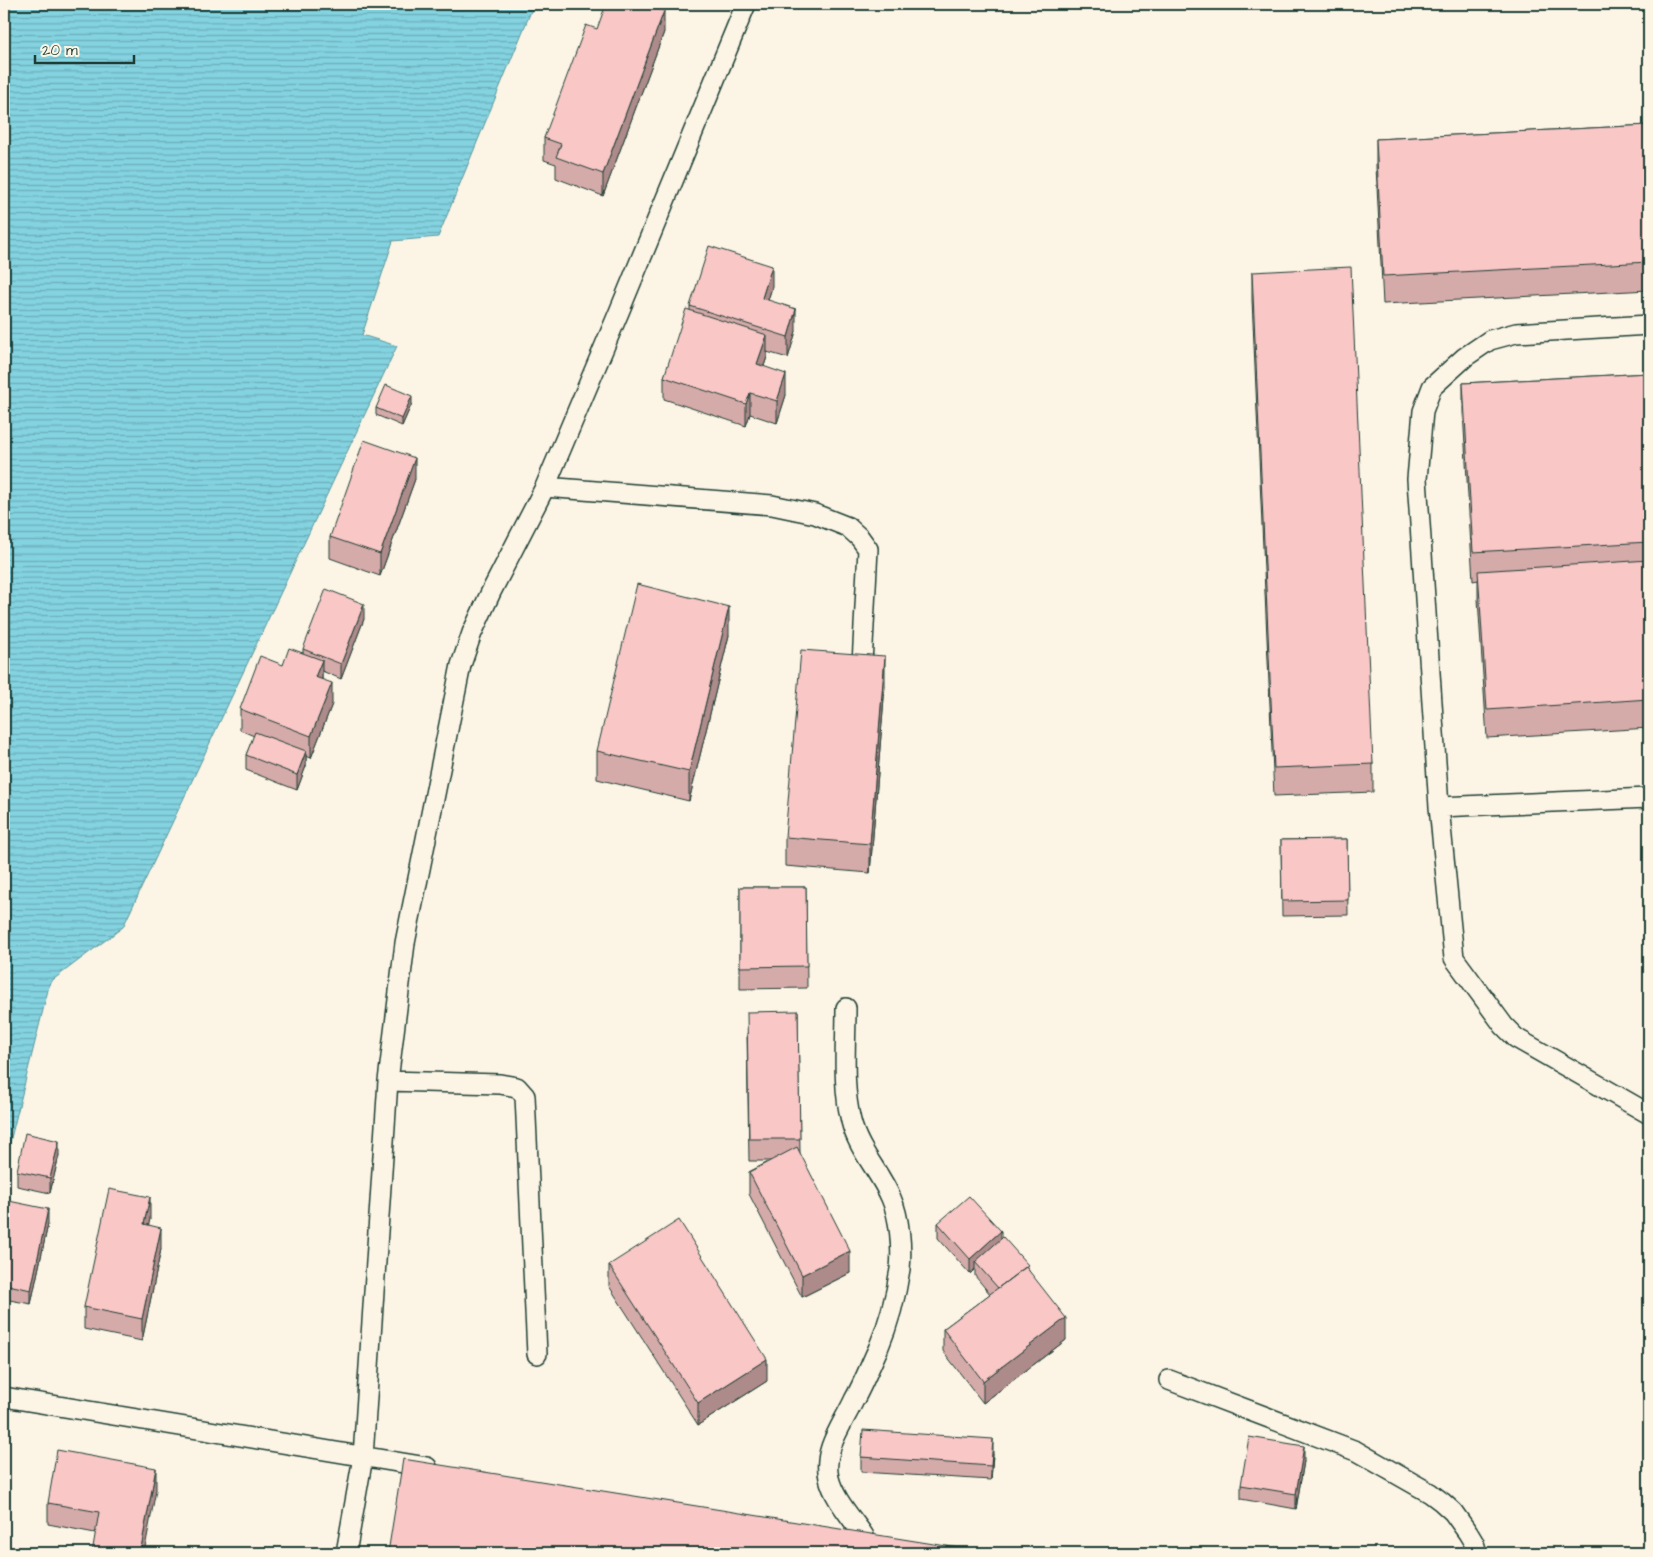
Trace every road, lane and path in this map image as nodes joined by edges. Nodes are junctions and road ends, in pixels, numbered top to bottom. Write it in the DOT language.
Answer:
graph roads {
  1 [pos="746,4"];
  2 [pos="1649,324"];
  3 [pos="545,487"];
  4 [pos="862,664"];
  5 [pos="1649,798"];
  6 [pos="1439,807"];
  7 [pos="846,1008"];
  8 [pos="388,1081"];
  9 [pos="1649,1114"];
  10 [pos="537,1354"];
  11 [pos="1169,1380"];
  12 [pos="4,1396"];
  13 [pos="363,1457"];
  14 [pos="442,1470"];
  15 [pos="844,1533"];
  16 [pos="864,1536"];
  17 [pos="883,1538"];
  18 [pos="346,1553"];
  19 [pos="1477,1553"];
  1 -- 3 [label="lane"];
  2 -- 6 [label="lane"];
  3 -- 4 [label="lane"];
  3 -- 8 [label="lane"];
  5 -- 6 [label="lane"];
  6 -- 9 [label="lane"];
  7 -- 16 [label="lane"];
  8 -- 10 [label="lane"];
  8 -- 13 [label="lane"];
  11 -- 19 [label="lane"];
  12 -- 13 [label="lane"];
  13 -- 14 [label="lane"];
  13 -- 18 [label="lane"];
  15 -- 16 [label="lane"];
  16 -- 17 [label="lane"];
}
